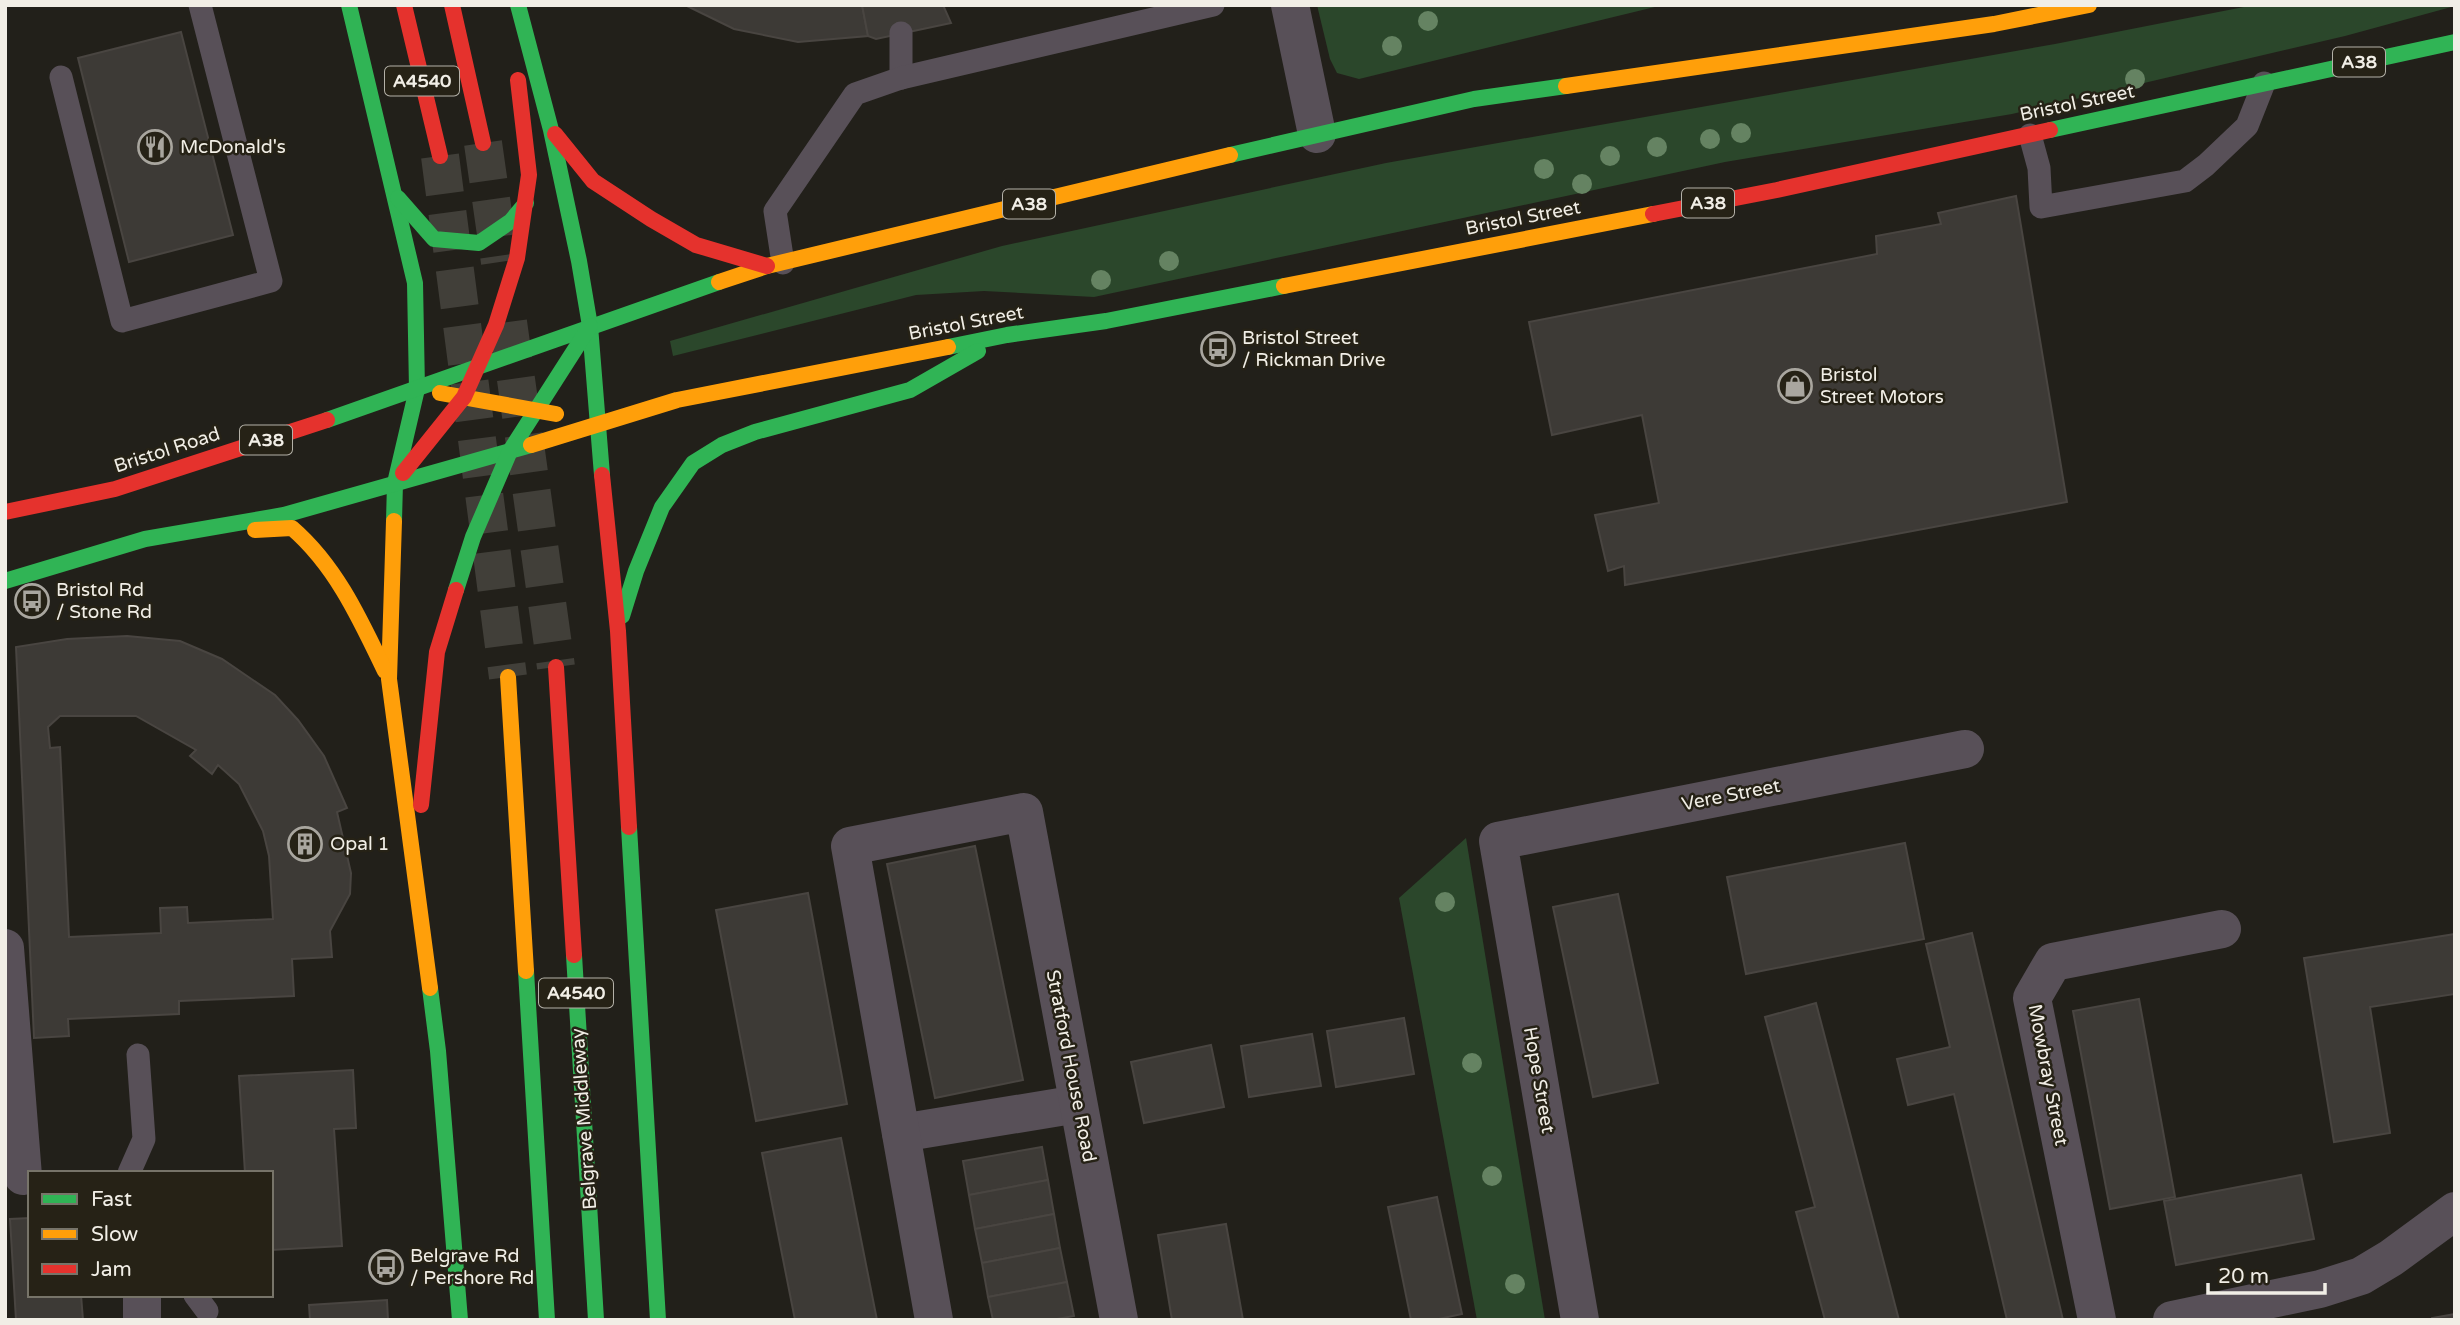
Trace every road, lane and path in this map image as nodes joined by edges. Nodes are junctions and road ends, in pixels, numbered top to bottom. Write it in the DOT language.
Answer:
graph roads {
  1 [pos="200,5"];
  2 [pos="349,5"];
  3 [pos="404,5"];
  4 [pos="452,5"];
  5 [pos="510,5"];
  6 [pos="519,5"];
  7 [pos="1213,5"];
  8 [pos="1290,5"];
  9 [pos="2089,5"];
  10 [pos="901,33"];
  11 [pos="2455,41"];
  12 [pos="61,77"];
  13 [pos="901,78"];
  14 [pos="2264,83"];
  15 [pos="551,130"];
  16 [pos="1317,134"];
  17 [pos="2030,135"];
  18 [pos="483,143"];
  19 [pos="440,156"];
  20 [pos="394,194"];
  21 [pos="526,203"];
  22 [pos="775,264"];
  23 [pos="590,326"];
  24 [pos="1007,335"];
  25 [pos="478,366"];
  26 [pos="417,388"];
  27 [pos="464,397"];
  28 [pos="535,409"];
  29 [pos="597,425"];
  30 [pos="510,451"];
  31 [pos="395,483"];
  32 [pos="5,512"];
  33 [pos="145,539"];
  34 [pos="5,581"];
  35 [pos="618,631"];
  36 [pos="556,667"];
  37 [pos="508,677"];
  38 [pos="389,679"];
  39 [pos="1965,749"];
  40 [pos="1498,841"];
  41 [pos="415,863"];
  42 [pos="2222,929"];
  43 [pos="5,948"];
  44 [pos="138,1055"];
  45 [pos="1078,1104"];
  46 [pos="901,1133"];
  47 [pos="130,1171"];
  48 [pos="19,1176"];
  49 [pos="2455,1211"];
  50 [pos="142,1297"];
  51 [pos="2265,1310"];
  52 [pos="142,1320"];
  53 [pos="460,1320"];
  54 [pos="547,1320"];
  55 [pos="596,1320"];
  56 [pos="658,1320"];
  57 [pos="934,1320"];
  58 [pos="1119,1320"];
  59 [pos="1580,1320"];
  60 [pos="2097,1320"];
  61 [pos="2172,1320"];
  1 -- 12 [label="lane"];
  2 -- 20 [label="highway"];
  3 -- 19 [label="highway, A4540"];
  4 -- 18 [label="highway, A4540"];
  5 -- 21 [label="highway"];
  6 -- 15 [label="highway"];
  7 -- 13 [label="lane"];
  8 -- 16 [label="street"];
  9 -- 16 [label="highway, A38"];
  10 -- 13 [label="lane"];
  11 -- 14 [label="highway, Bristol Street / A38"];
  13 -- 22 [label="lane"];
  14 -- 17 [label="highway, Bristol Street / A38"];
  14 -- 17 [label="lane"];
  15 -- 22 [label="highway"];
  15 -- 23 [label="highway"];
  16 -- 22 [label="highway, A38"];
  17 -- 24 [label="highway, Bristol Street / A38"];
  20 -- 21 [label="highway"];
  20 -- 26 [label="highway"];
  21 -- 25 [label="highway"];
  22 -- 23 [label="highway, A38"];
  23 -- 25 [label="highway, A38"];
  23 -- 28 [label="highway"];
  23 -- 29 [label="highway"];
  24 -- 29 [label="highway, Bristol Street / A38"];
  24 -- 35 [label="highway"];
  25 -- 26 [label="highway, A38"];
  25 -- 27 [label="highway"];
  26 -- 27 [label="highway"];
  26 -- 31 [label="highway"];
  26 -- 32 [label="highway, Bristol Road / A38"];
  27 -- 28 [label="highway"];
  27 -- 31 [label="highway"];
  28 -- 29 [label="highway"];
  28 -- 30 [label="highway"];
  29 -- 30 [label="highway, A38"];
  29 -- 35 [label="highway"];
  30 -- 31 [label="highway, A38"];
  30 -- 41 [label="highway"];
  31 -- 33 [label="highway, A38"];
  31 -- 38 [label="highway"];
  33 -- 34 [label="highway, A38"];
  33 -- 38 [label="highway"];
  35 -- 56 [label="highway"];
  36 -- 55 [label="highway, Belgrave Middleway / A4540"];
  37 -- 54 [label="highway, A4540"];
  38 -- 41 [label="highway"];
  39 -- 40 [label="street, Vere Street"];
  40 -- 59 [label="street, Hope Street"];
  41 -- 53 [label="highway"];
  42 -- 60 [label="street, Mowbray Street"];
  43 -- 48 [label="street"];
  44 -- 47 [label="lane"];
  45 -- 46 [label="street"];
  45 -- 46 [label="street, Stratford House Road"];
  45 -- 58 [label="street, Stratford House Road"];
  46 -- 57 [label="street"];
  49 -- 51 [label="street"];
  50 -- 52 [label="street"];
  51 -- 61 [label="street"];
}
